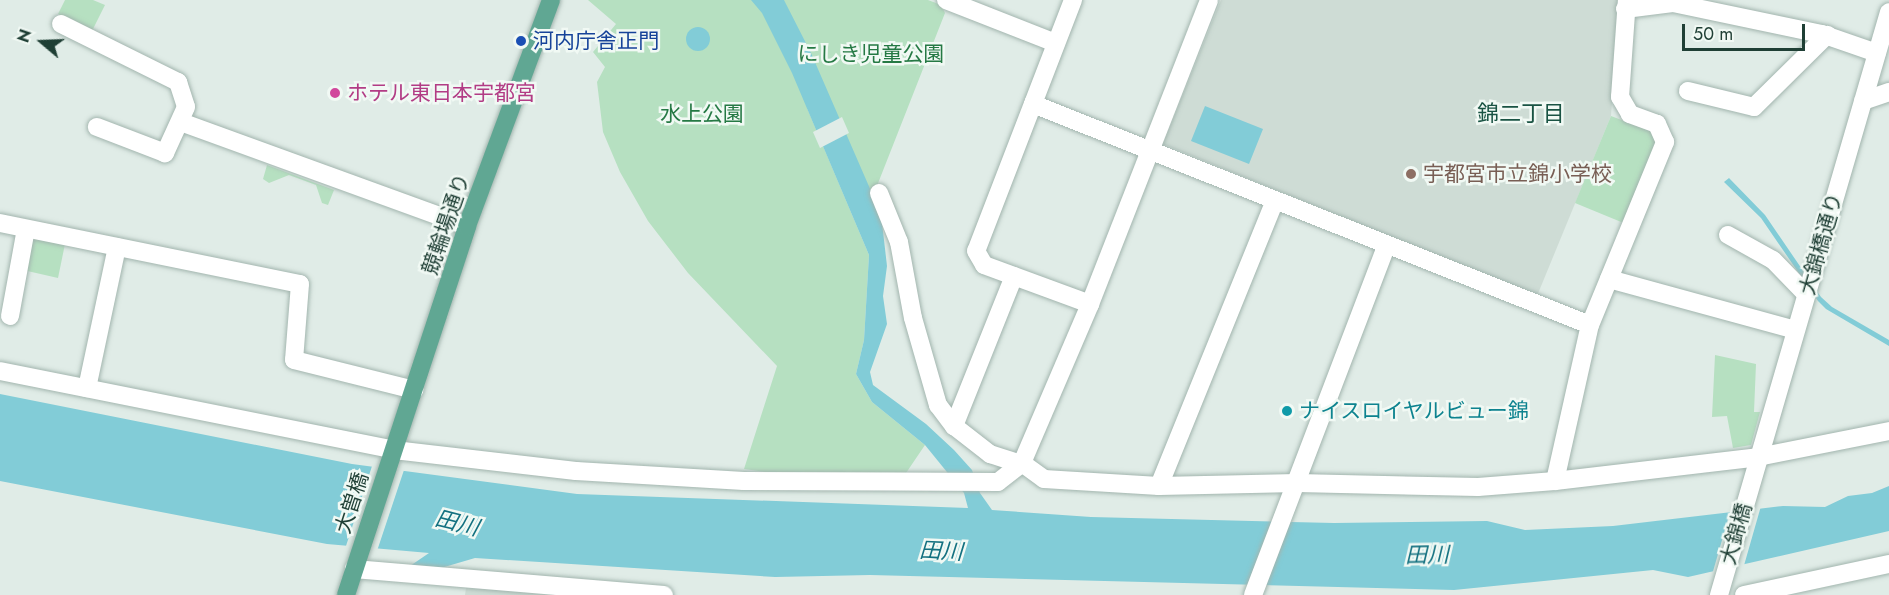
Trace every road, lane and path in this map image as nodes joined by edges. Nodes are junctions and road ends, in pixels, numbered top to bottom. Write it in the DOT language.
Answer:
graph roads {
  1 [pos="551,0"];
  2 [pos="946,0"];
  3 [pos="1073,0"];
  4 [pos="1209,0"];
  5 [pos="1626,5"];
  6 [pos="1889,12"];
  7 [pos="62,24"];
  8 [pos="1827,35"];
  9 [pos="1056,43"];
  10 [pos="1877,53"];
  11 [pos="1688,91"];
  12 [pos="1889,92"];
  13 [pos="1863,101"];
  14 [pos="1033,104"];
  15 [pos="181,122"];
  16 [pos="97,127"];
  17 [pos="1150,151"];
  18 [pos="879,193"];
  19 [pos="1275,201"];
  20 [pos="0,224"];
  21 [pos="467,226"];
  22 [pos="26,229"];
  23 [pos="1728,235"];
  24 [pos="1386,246"];
  25 [pos="117,247"];
  26 [pos="1014,276"];
  27 [pos="1609,279"];
  28 [pos="1806,294"];
  29 [pos="1090,304"];
  30 [pos="10,316"];
  31 [pos="1590,326"];
  32 [pos="1795,330"];
  33 [pos="0,371"];
  34 [pos="87,388"];
  35 [pos="414,390"];
  36 [pos="954,426"];
  37 [pos="1889,431"];
  38 [pos="1758,457"];
  39 [pos="392,458"];
  40 [pos="1021,464"];
  41 [pos="1752,477"];
  42 [pos="1556,481"];
  43 [pos="1159,486"];
  44 [pos="1294,489"];
  45 [pos="357,562"];
  46 [pos="1889,564"];
  47 [pos="1719,593"];
  48 [pos="346,595"];
  49 [pos="664,595"];
  50 [pos="1253,595"];
  51 [pos="1744,595"];
  1 -- 21 [label="main road, 競輪場通り"];
  2 -- 9 [label="street"];
  3 -- 9 [label="street"];
  4 -- 17 [label="street"];
  5 -- 8 [label="street"];
  5 -- 27 [label="street"];
  6 -- 10 [label="street, 大錦橋通り"];
  7 -- 15 [label="street"];
  8 -- 10 [label="street"];
  8 -- 11 [label="street"];
  9 -- 14 [label="street"];
  10 -- 13 [label="street, 大錦橋通り"];
  12 -- 13 [label="street"];
  13 -- 28 [label="street, 大錦橋通り"];
  14 -- 17 [label="street"];
  14 -- 26 [label="street"];
  15 -- 16 [label="street"];
  15 -- 21 [label="street"];
  17 -- 19 [label="street"];
  17 -- 29 [label="street"];
  18 -- 36 [label="street"];
  19 -- 24 [label="street"];
  19 -- 43 [label="street"];
  20 -- 22 [label="street"];
  21 -- 35 [label="main road, 競輪場通り"];
  22 -- 25 [label="street"];
  22 -- 30 [label="street"];
  23 -- 28 [label="street"];
  24 -- 31 [label="street"];
  24 -- 44 [label="street"];
  25 -- 34 [label="street"];
  25 -- 35 [label="street"];
  26 -- 29 [label="street"];
  26 -- 36 [label="street"];
  27 -- 31 [label="street"];
  27 -- 32 [label="street"];
  28 -- 32 [label="street, 大錦橋通り"];
  29 -- 40 [label="street"];
  31 -- 42 [label="street"];
  32 -- 38 [label="street, 大錦橋通り"];
  33 -- 34 [label="street"];
  34 -- 39 [label="street"];
  35 -- 39 [label="main road, 競輪場通り"];
  36 -- 40 [label="street"];
  37 -- 38 [label="street"];
  38 -- 41 [label="street, 大錦橋通り"];
  38 -- 42 [label="street"];
  39 -- 40 [label="street"];
  39 -- 45 [label="main road, 大曽橋"];
  40 -- 43 [label="street"];
  41 -- 47 [label="street, 大錦橋"];
  42 -- 44 [label="street"];
  43 -- 44 [label="street"];
  44 -- 50 [label="street"];
  45 -- 48 [label="main road"];
  45 -- 49 [label="street"];
  46 -- 51 [label="street"];
}
